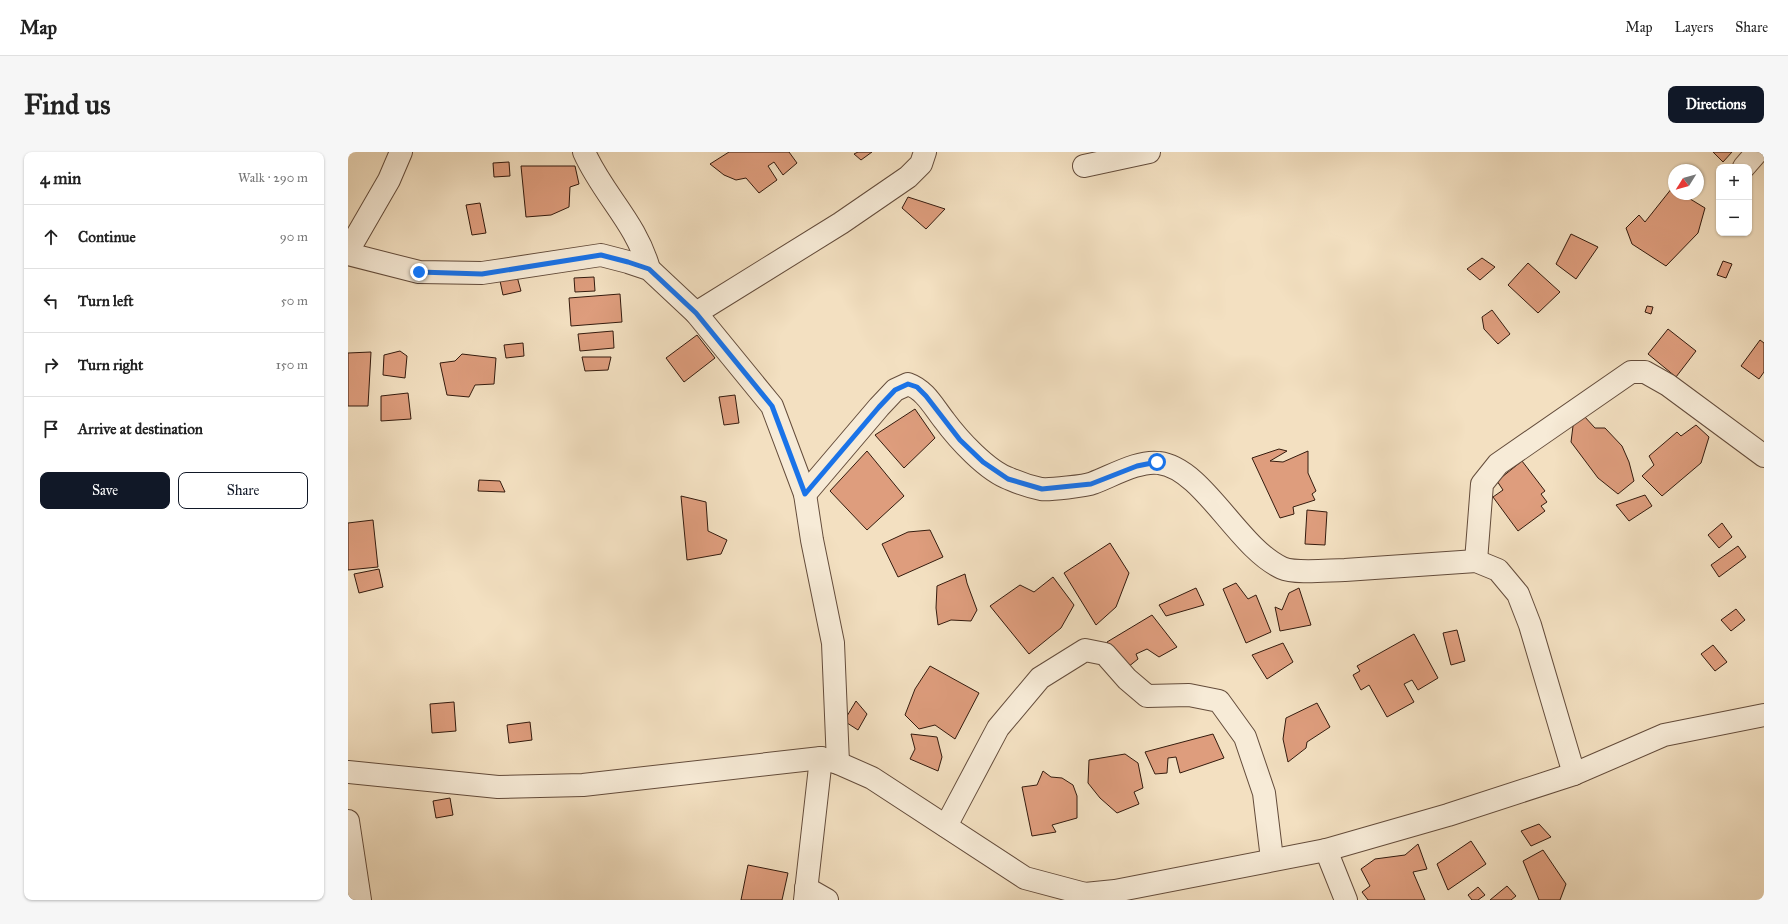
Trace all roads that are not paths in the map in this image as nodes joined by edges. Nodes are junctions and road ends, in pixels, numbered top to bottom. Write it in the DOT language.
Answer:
graph roads {
  1 [pos="401,152"];
  2 [pos="584,152"];
  3 [pos="925,152"];
  4 [pos="1149,152"];
  5 [pos="1757,152"];
  6 [pos="1747,164"];
  7 [pos="1084,166"];
  8 [pos="348,253"];
  9 [pos="649,269"];
  10 [pos="696,313"];
  11 [pos="1764,456"];
  12 [pos="805,494"];
  13 [pos="1476,561"];
  14 [pos="1764,715"];
  15 [pos="830,761"];
  16 [pos="348,772"];
  17 [pos="1574,774"];
  18 [pos="348,821"];
  19 [pos="946,826"];
  20 [pos="1326,850"];
  21 [pos="1272,859"];
  22 [pos="805,894"];
  23 [pos="360,900"];
  24 [pos="827,900"];
  25 [pos="1346,900"];
  1 -- 8 [label="street"];
  2 -- 9 [label="street"];
  3 -- 10 [label="street"];
  4 -- 7 [label="street"];
  5 -- 6 [label="street"];
  8 -- 9 [label="street"];
  9 -- 10 [label="street"];
  10 -- 12 [label="street"];
  11 -- 13 [label="street"];
  12 -- 13 [label="street"];
  12 -- 15 [label="street"];
  13 -- 17 [label="street"];
  14 -- 17 [label="street"];
  15 -- 16 [label="street"];
  15 -- 19 [label="street"];
  15 -- 22 [label="street"];
  17 -- 20 [label="street"];
  18 -- 23 [label="street"];
  19 -- 21 [label="street"];
  19 -- 21 [label="street"];
  20 -- 21 [label="street"];
  20 -- 25 [label="street"];
  22 -- 24 [label="street"];
}
